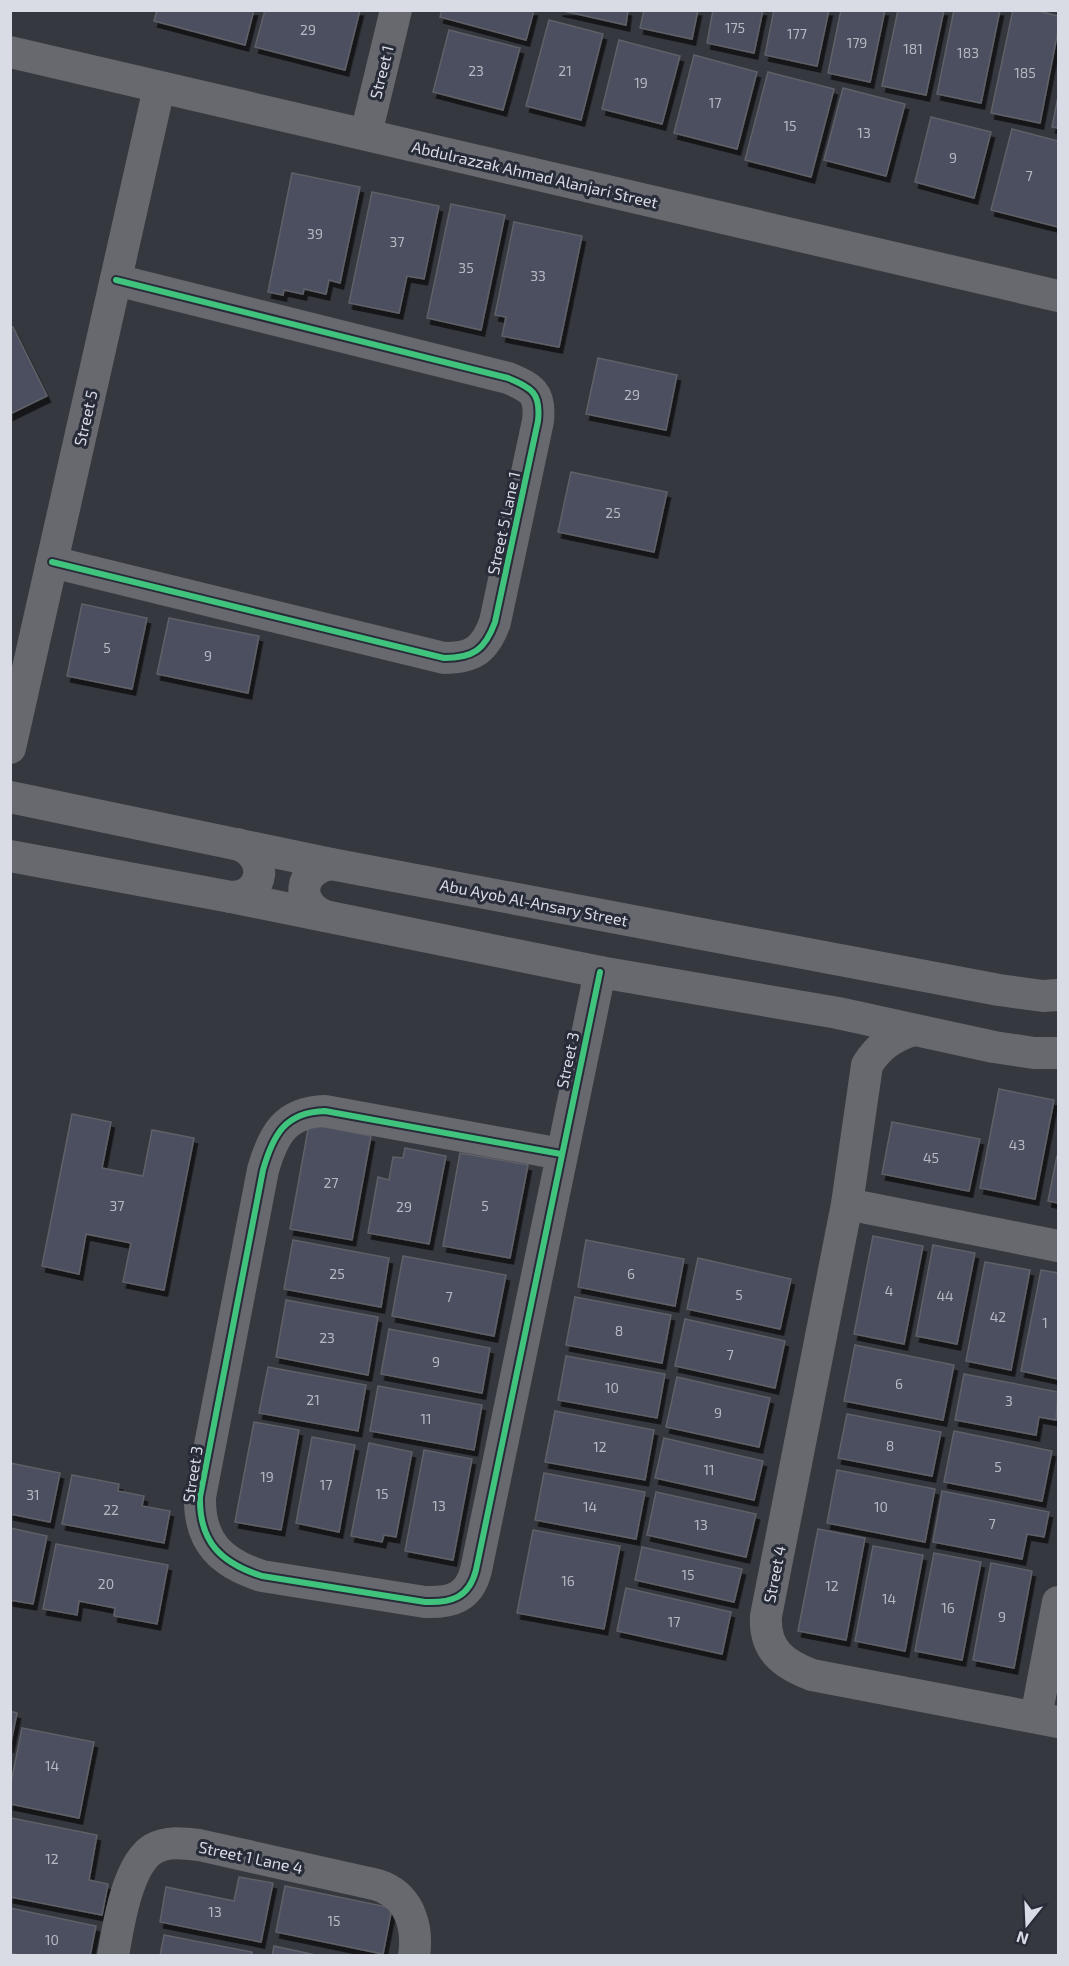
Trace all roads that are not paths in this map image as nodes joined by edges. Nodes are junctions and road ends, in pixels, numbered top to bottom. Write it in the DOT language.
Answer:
graph roads {
  1 [pos="396,10"];
  2 [pos="10,52"];
  3 [pos="159,88"];
  4 [pos="366,134"];
  5 [pos="116,280"];
  6 [pos="1059,296"];
  7 [pos="52,562"];
  8 [pos="10,748"];
  9 [pos="10,797"];
  10 [pos="237,844"];
  11 [pos="10,856"];
  12 [pos="331,864"];
  13 [pos="231,897"];
  14 [pos="325,916"];
  15 [pos="600,972"];
  16 [pos="1059,995"];
  17 [pos="838,1013"];
  18 [pos="913,1030"];
  19 [pos="1059,1053"];
  20 [pos="867,1065"];
  21 [pos="561,1154"];
  22 [pos="847,1204"];
  23 [pos="1059,1246"];
  24 [pos="1059,1602"];
  25 [pos="1048,1719"];
  26 [pos="113,1956"];
  27 [pos="414,1956"];
  1 -- 4 [label="street, Street 1"];
  2 -- 3 [label="street, Abdulrazzak Ahmad Alanjari Street"];
  3 -- 4 [label="street, Abdulrazzak Ahmad Alanjari Street"];
  3 -- 5 [label="street, Street 5"];
  4 -- 6 [label="street, Abdulrazzak Ahmad Alanjari Street"];
  5 -- 7 [label="street, Street 5"];
  5 -- 7 [label="street, Street 5 Lane 1"];
  7 -- 8 [label="street, Street 5"];
  9 -- 10 [label="street, Abu Ayob Al-Ansary Street"];
  10 -- 12 [label="street, Abu Ayob Al-Ansary Street"];
  10 -- 13 [label="street"];
  11 -- 13 [label="street"];
  12 -- 14 [label="street"];
  12 -- 16 [label="street, Abu Ayob Al-Ansary Street"];
  13 -- 14 [label="street"];
  14 -- 15 [label="street"];
  15 -- 17 [label="street"];
  15 -- 21 [label="street, Street 3"];
  17 -- 18 [label="street"];
  17 -- 20 [label="street, Street 4"];
  18 -- 19 [label="street"];
  18 -- 20 [label="street"];
  20 -- 22 [label="street, Street 4"];
  21 -- 21 [label="street, Street 3"];
  22 -- 23 [label="street"];
  22 -- 25 [label="street, Street 4"];
  24 -- 25 [label="street"];
  26 -- 27 [label="street, Street 1 Lane 4"];
}
